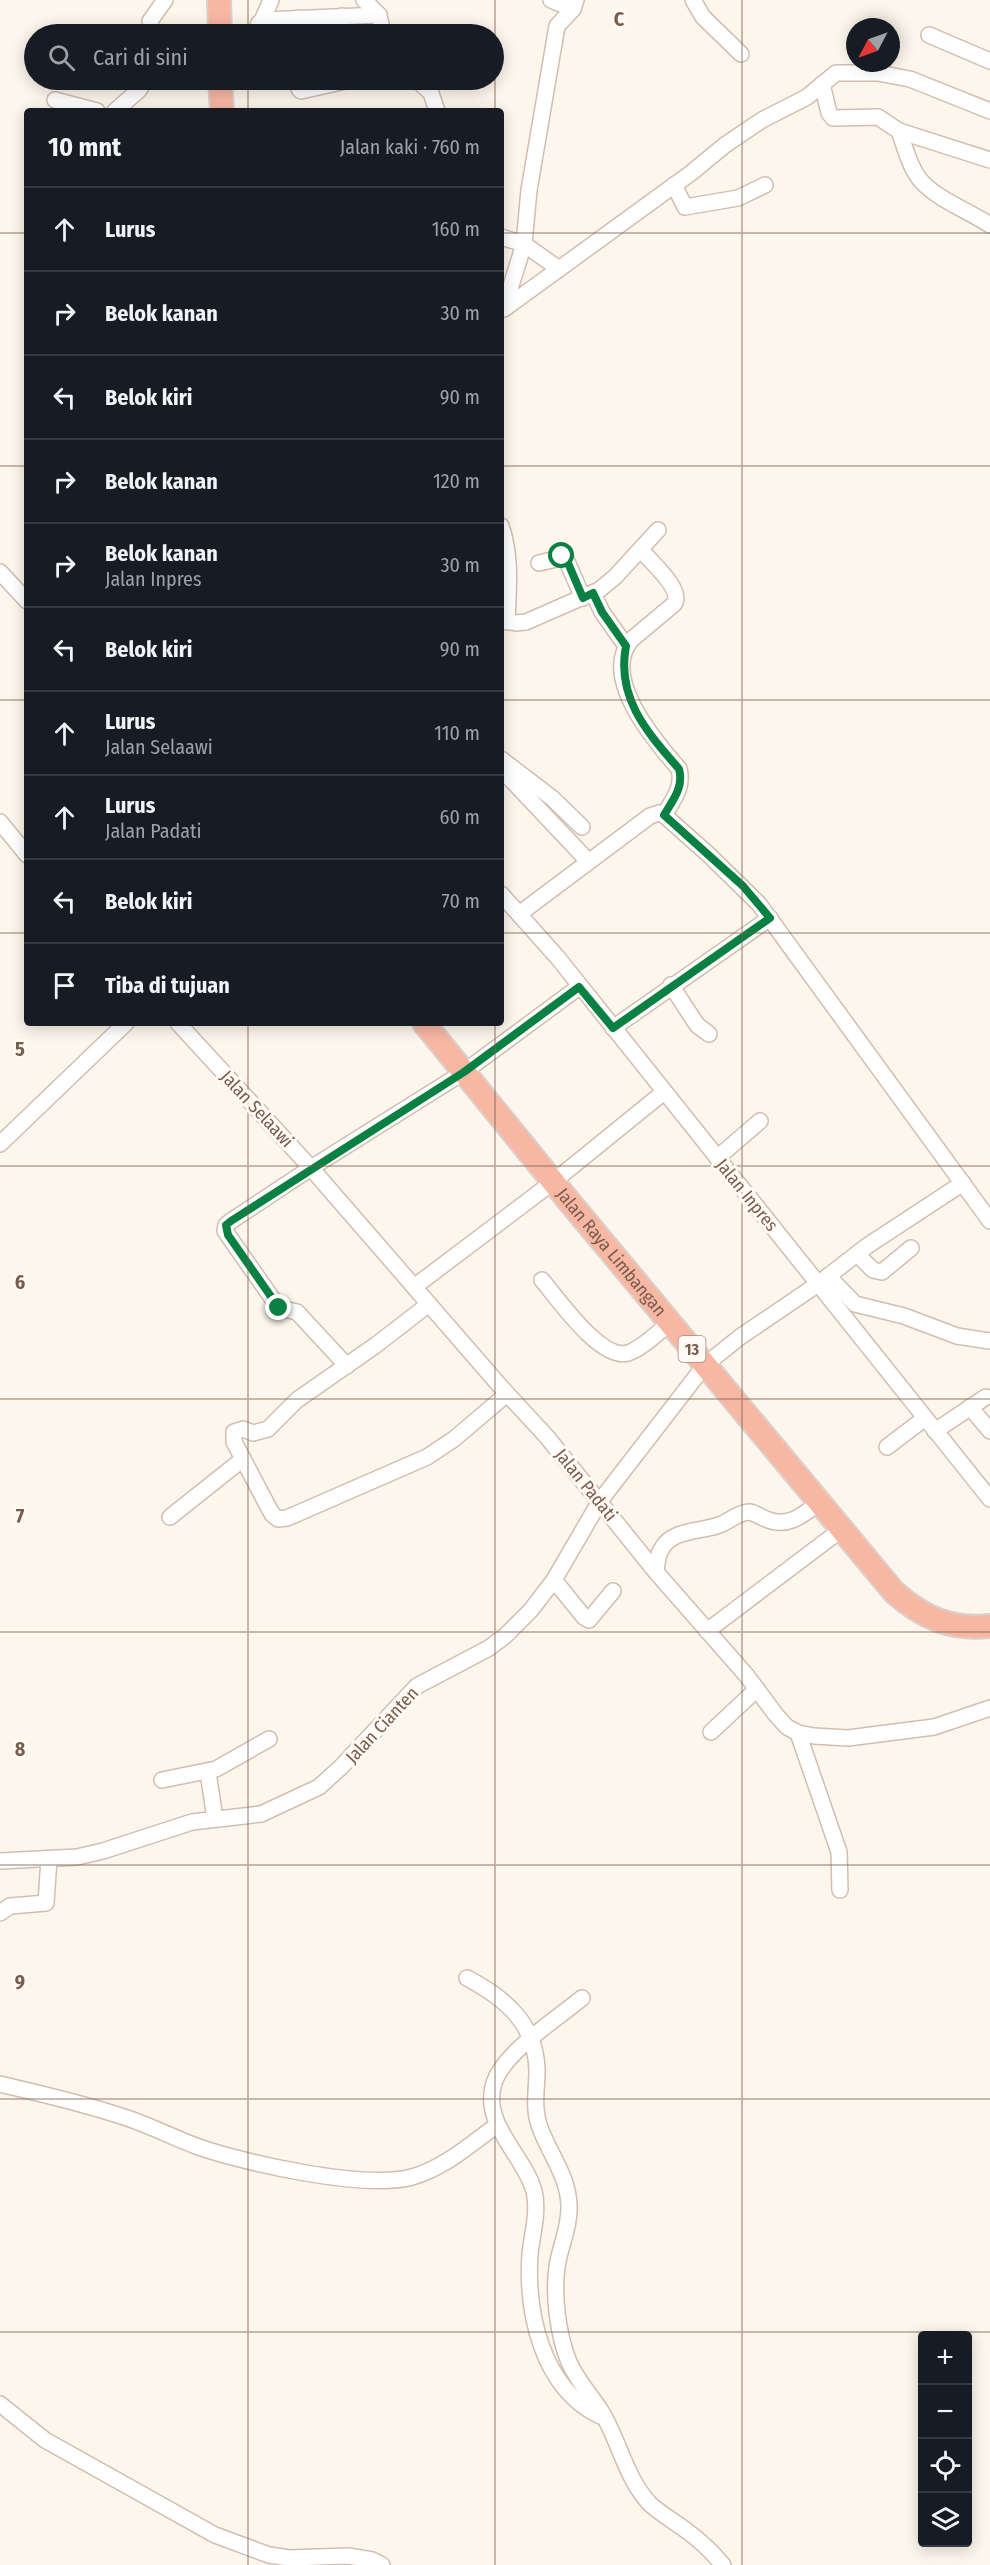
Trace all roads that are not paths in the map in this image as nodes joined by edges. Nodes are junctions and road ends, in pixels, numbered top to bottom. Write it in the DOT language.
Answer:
graph roads {
  1 [pos="165,0"];
  2 [pos="219,0"];
  3 [pos="271,0"];
  4 [pos="364,0"];
  5 [pos="551,0"];
  6 [pos="693,0"];
  7 [pos="575,5"];
  8 [pos="379,15"];
  9 [pos="342,16"];
  10 [pos="298,18"];
  11 [pos="150,24"];
  12 [pos="220,24"];
  13 [pos="260,24"];
  14 [pos="274,24"];
  15 [pos="298,24"];
  16 [pos="342,24"];
  17 [pos="381,24"];
  18 [pos="929,35"];
  19 [pos="741,54"];
  20 [pos="990,61"];
  21 [pos="822,84"];
  22 [pos="139,90"];
  23 [pos="224,90"];
  24 [pos="428,90"];
  25 [pos="56,100"];
  26 [pos="86,108"];
  27 [pos="118,108"];
  28 [pos="222,108"];
  29 [pos="436,108"];
  30 [pos="990,111"];
  31 [pos="899,131"];
  32 [pos="990,160"];
  33 [pos="674,185"];
  34 [pos="765,185"];
  35 [pos="990,225"];
  36 [pos="504,238"];
  37 [pos="524,244"];
  38 [pos="559,268"];
  39 [pos="504,306"];
  40 [pos="504,310"];
  41 [pos="658,530"];
  42 [pos="504,537"];
  43 [pos="640,550"];
  44 [pos="539,563"];
  45 [pos="0,572"];
  46 [pos="588,596"];
  47 [pos="24,598"];
  48 [pos="504,621"];
  49 [pos="626,646"];
  50 [pos="504,761"];
  51 [pos="504,772"];
  52 [pos="664,815"];
  53 [pos="0,822"];
  54 [pos="582,827"];
  55 [pos="24,851"];
  56 [pos="588,861"];
  57 [pos="504,897"];
  58 [pos="519,914"];
  59 [pos="770,918"];
  60 [pos="671,985"];
  61 [pos="579,987"];
  62 [pos="123,1026"];
  63 [pos="181,1026"];
  64 [pos="426,1026"];
  65 [pos="613,1028"];
  66 [pos="709,1034"];
  67 [pos="464,1072"];
  68 [pos="664,1092"];
  69 [pos="760,1121"];
  70 [pos="0,1144"];
  71 [pos="717,1158"];
  72 [pos="311,1168"];
  73 [pos="553,1182"];
  74 [pos="963,1183"];
  75 [pos="985,1205"];
  76 [pos="990,1221"];
  77 [pos="911,1248"];
  78 [pos="857,1254"];
  79 [pos="542,1280"];
  80 [pos="823,1280"];
  81 [pos="414,1287"];
  82 [pos="429,1304"];
  83 [pos="670,1323"];
  84 [pos="990,1341"];
  85 [pos="347,1365"];
  86 [pos="705,1365"];
  87 [pos="507,1394"];
  88 [pos="986,1397"];
  89 [pos="970,1407"];
  90 [pos="925,1418"];
  91 [pos="935,1431"];
  92 [pos="990,1431"];
  93 [pos="887,1447"];
  94 [pos="243,1459"];
  95 [pos="990,1499"];
  96 [pos="600,1501"];
  97 [pos="820,1502"];
  98 [pos="170,1517"];
  99 [pos="842,1529"];
  100 [pos="656,1572"];
  101 [pos="554,1580"];
  102 [pos="613,1591"];
  103 [pos="990,1626"];
  104 [pos="707,1631"];
  105 [pos="757,1689"];
  106 [pos="990,1708"];
  107 [pos="711,1732"];
  108 [pos="798,1733"];
  109 [pos="269,1739"];
  110 [pos="208,1772"];
  111 [pos="162,1780"];
  112 [pos="215,1819"];
  113 [pos="49,1859"];
  114 [pos="0,1861"];
  115 [pos="840,1890"];
  116 [pos="0,1913"];
  117 [pos="467,1978"];
  118 [pos="582,1998"];
  119 [pos="533,2039"];
  120 [pos="0,2084"];
  121 [pos="497,2125"];
  122 [pos="0,2404"];
  123 [pos="606,2419"];
  124 [pos="382,2565"];
  125 [pos="723,2565"];
  1 -- 11 [label="street"];
  2 -- 12 [label="highway"];
  3 -- 13 [label="street"];
  4 -- 8 [label="street"];
  5 -- 7 [label="street"];
  6 -- 19 [label="street"];
  7 -- 37 [label="street"];
  8 -- 9 [label="street"];
  8 -- 17 [label="street"];
  9 -- 10 [label="street"];
  9 -- 16 [label="street"];
  10 -- 14 [label="street"];
  10 -- 15 [label="street"];
  18 -- 20 [label="street"];
  21 -- 30 [label="street"];
  21 -- 31 [label="street"];
  21 -- 33 [label="street"];
  22 -- 27 [label="street"];
  23 -- 28 [label="highway"];
  24 -- 29 [label="street"];
  25 -- 26 [label="street"];
  31 -- 32 [label="street"];
  31 -- 35 [label="street"];
  33 -- 34 [label="street"];
  33 -- 38 [label="street"];
  36 -- 37 [label="street"];
  37 -- 38 [label="street"];
  37 -- 39 [label="street"];
  38 -- 40 [label="street"];
  41 -- 43 [label="street"];
  42 -- 48 [label="street"];
  43 -- 46 [label="street"];
  43 -- 49 [label="street"];
  44 -- 46 [label="street"];
  45 -- 47 [label="street"];
  46 -- 48 [label="street"];
  46 -- 49 [label="street"];
  49 -- 52 [label="street"];
  50 -- 54 [label="street"];
  51 -- 56 [label="street"];
  52 -- 56 [label="street"];
  52 -- 59 [label="street"];
  53 -- 55 [label="street"];
  56 -- 58 [label="street"];
  57 -- 58 [label="street, Jalan Inpres"];
  58 -- 61 [label="street, Jalan Inpres"];
  59 -- 60 [label="street"];
  59 -- 74 [label="street"];
  60 -- 65 [label="street"];
  60 -- 66 [label="street"];
  61 -- 65 [label="street, Jalan Inpres"];
  61 -- 67 [label="street"];
  62 -- 70 [label="street"];
  63 -- 72 [label="street, Jalan Selaawi"];
  64 -- 67 [label="highway, Jalan Raya Limbangan / 13"];
  65 -- 68 [label="street, Jalan Inpres"];
  67 -- 72 [label="street"];
  67 -- 73 [label="highway, Jalan Raya Limbangan / 13"];
  68 -- 71 [label="street, Jalan Inpres"];
  68 -- 73 [label="street"];
  69 -- 71 [label="street"];
  71 -- 80 [label="street, Jalan Inpres"];
  72 -- 81 [label="street, Jalan Padati"];
  72 -- 85 [label="street"];
  73 -- 81 [label="street"];
  73 -- 83 [label="highway, Jalan Raya Limbangan / 13"];
  74 -- 75 [label="street"];
  74 -- 78 [label="street, Jalan Cianten"];
  75 -- 76 [label="street"];
  77 -- 78 [label="street"];
  78 -- 80 [label="street, Jalan Cianten"];
  79 -- 83 [label="street"];
  80 -- 84 [label="street"];
  80 -- 86 [label="street, Jalan Cianten"];
  80 -- 90 [label="street, Jalan Inpres"];
  81 -- 82 [label="street, Jalan Padati"];
  82 -- 85 [label="street"];
  82 -- 87 [label="street, Jalan Padati"];
  83 -- 86 [label="highway, Jalan Raya Limbangan / 13"];
  85 -- 94 [label="street"];
  86 -- 96 [label="street, Jalan Cianten"];
  86 -- 97 [label="highway, Jalan Raya Limbangan / 13"];
  87 -- 94 [label="street"];
  87 -- 96 [label="street, Jalan Padati"];
  88 -- 89 [label="street"];
  89 -- 91 [label="street"];
  89 -- 92 [label="street"];
  90 -- 91 [label="street, Jalan Inpres"];
  90 -- 93 [label="street"];
  91 -- 95 [label="street, Jalan Inpres"];
  94 -- 98 [label="street"];
  96 -- 100 [label="street, Jalan Padati"];
  96 -- 101 [label="street, Jalan Cianten"];
  97 -- 99 [label="highway, Jalan Raya Limbangan / 13"];
  97 -- 100 [label="street"];
  99 -- 103 [label="highway, Jalan Raya Limbangan / 13"];
  99 -- 104 [label="street"];
  100 -- 104 [label="street, Jalan Padati"];
  101 -- 102 [label="street"];
  101 -- 112 [label="street, Jalan Cianten"];
  104 -- 105 [label="street, Jalan Padati"];
  105 -- 107 [label="street"];
  105 -- 108 [label="street, Jalan Padati"];
  106 -- 108 [label="street"];
  108 -- 115 [label="street"];
  109 -- 110 [label="street"];
  110 -- 111 [label="street"];
  110 -- 112 [label="street"];
  112 -- 113 [label="street, Jalan Cianten"];
  113 -- 114 [label="street, Jalan Cianten"];
  113 -- 116 [label="street"];
  117 -- 119 [label="street"];
  118 -- 119 [label="street"];
  119 -- 121 [label="street"];
  119 -- 123 [label="street"];
  120 -- 121 [label="street"];
  121 -- 123 [label="street"];
  122 -- 124 [label="street"];
  123 -- 125 [label="street"];
}
